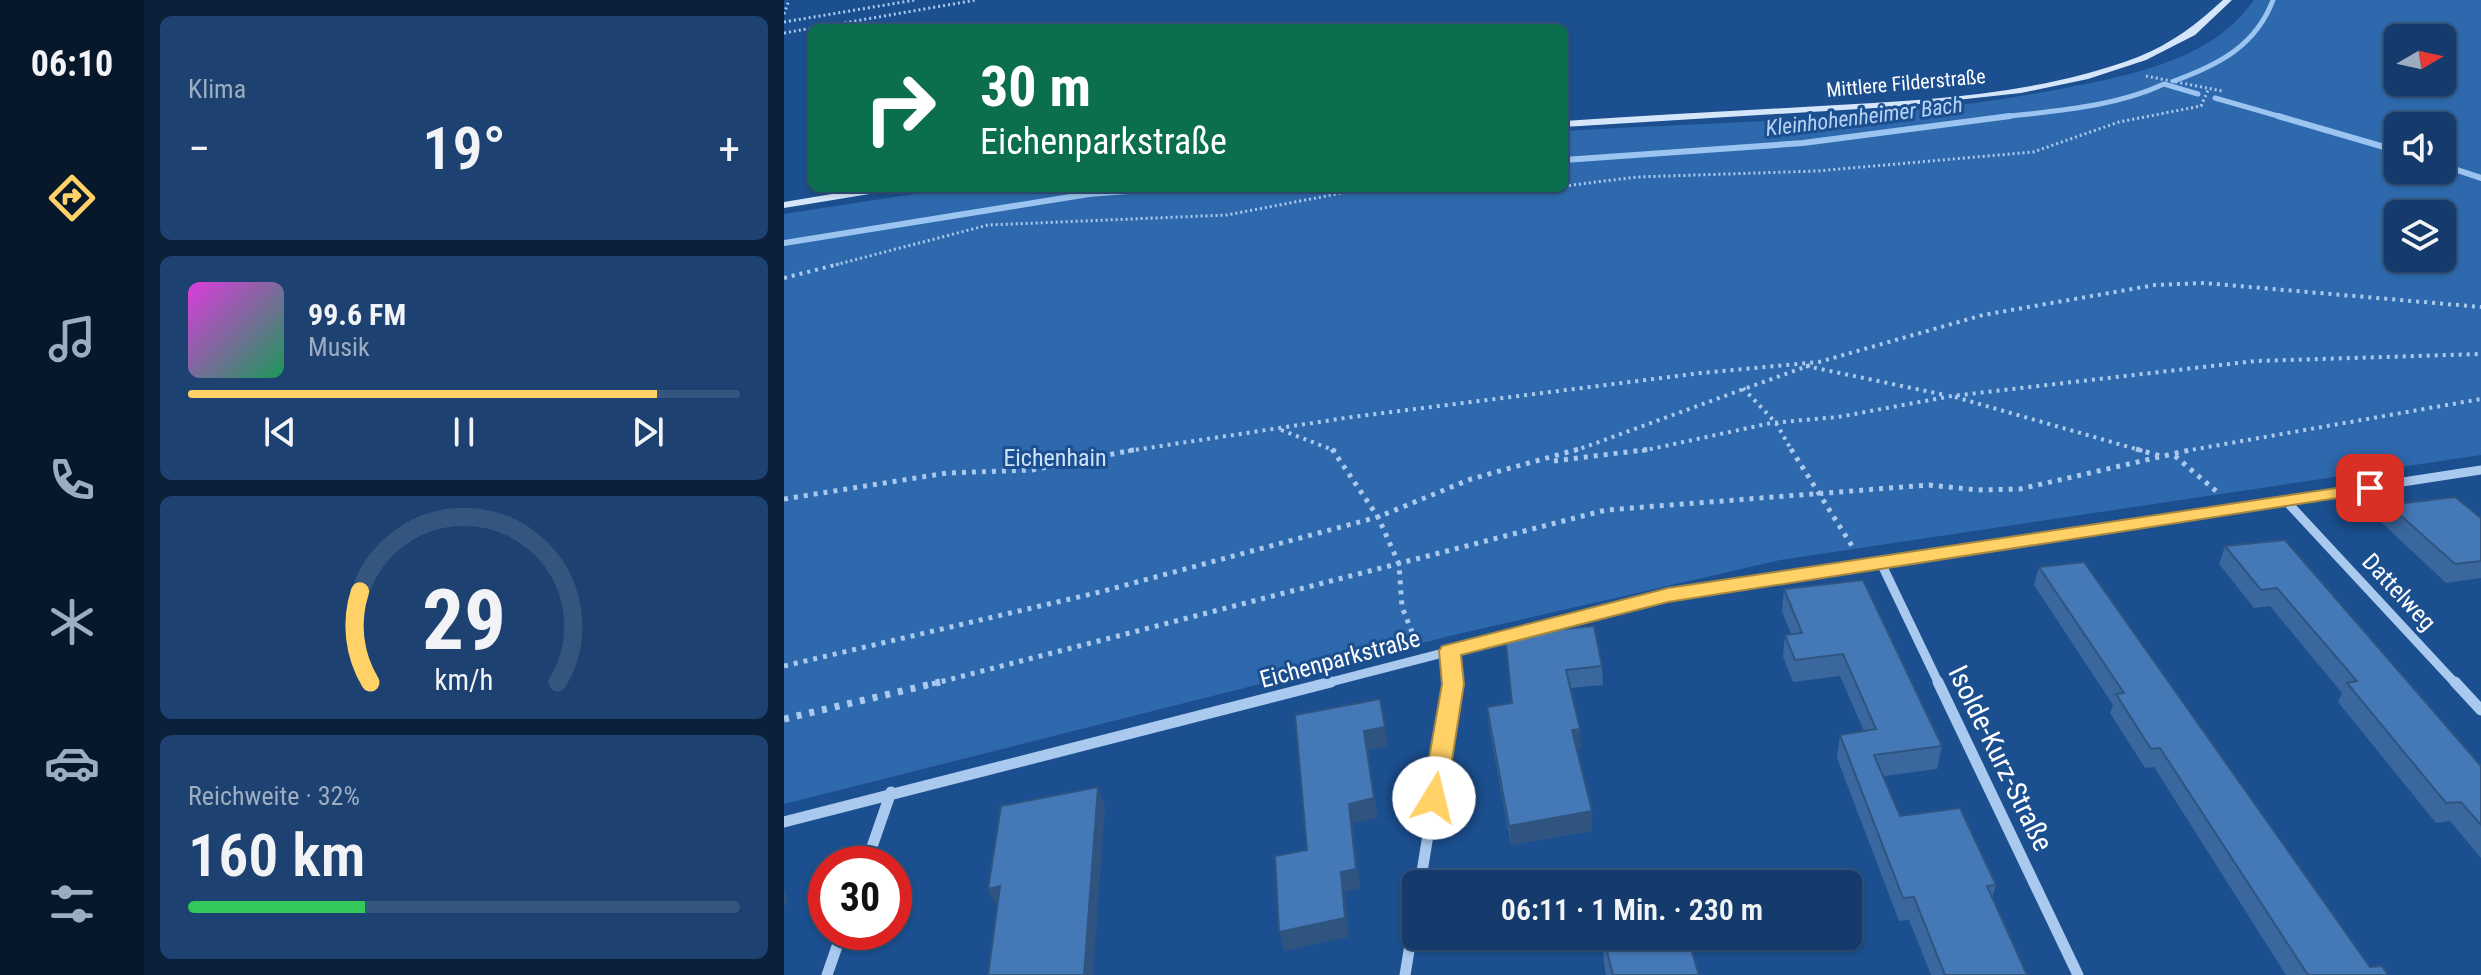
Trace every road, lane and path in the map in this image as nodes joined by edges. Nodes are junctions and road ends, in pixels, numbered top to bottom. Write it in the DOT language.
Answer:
graph roads {
  1 [pos="789,0"];
  2 [pos="915,0"];
  3 [pos="976,0"];
  4 [pos="2228,0"];
  5 [pos="784,14"];
  6 [pos="784,22"];
  7 [pos="837,24"];
  8 [pos="808,29"];
  9 [pos="784,33"];
  10 [pos="2114,67"];
  11 [pos="2208,90"];
  12 [pos="2222,91"];
  13 [pos="1568,124"];
  14 [pos="1568,186"];
  15 [pos="864,192"];
  16 [pos="1347,192"];
  17 [pos="784,205"];
  18 [pos="784,278"];
  19 [pos="2481,307"];
  20 [pos="2481,354"];
  21 [pos="1819,362"];
  22 [pos="1806,366"];
  23 [pos="1743,388"];
  24 [pos="1952,396"];
  25 [pos="2481,399"];
  26 [pos="1776,423"];
  27 [pos="1279,429"];
  28 [pos="2174,456"];
  29 [pos="2165,458"];
  30 [pos="1546,461"];
  31 [pos="2481,470"];
  32 [pos="1817,495"];
  33 [pos="784,499"];
  34 [pos="2287,502"];
  35 [pos="2238,509"];
  36 [pos="1378,517"];
  37 [pos="1881,563"];
  38 [pos="1399,564"];
  39 [pos="1450,651"];
  40 [pos="1420,659"];
  41 [pos="784,666"];
  42 [pos="2481,710"];
  43 [pos="784,719"];
  44 [pos="891,792"];
  45 [pos="784,822"];
  46 [pos="872,846"];
  47 [pos="1422,870"];
  48 [pos="836,950"];
  49 [pos="1409,950"];
  50 [pos="827,975"];
  51 [pos="1405,975"];
  52 [pos="2078,975"];
  1 -- 5 [label="path"];
  2 -- 6 [label="path"];
  3 -- 7 [label="path"];
  4 -- 10 [label="main road, Mittlere Filderstraße"];
  8 -- 9 [label="path"];
  10 -- 11 [label="path"];
  10 -- 13 [label="main road, Mittlere Filderstraße"];
  11 -- 12 [label="path"];
  11 -- 14 [label="path"];
  15 -- 17 [label="main road"];
  16 -- 18 [label="path"];
  19 -- 21 [label="path"];
  20 -- 24 [label="path"];
  21 -- 22 [label="path"];
  21 -- 27 [label="path"];
  22 -- 23 [label="path"];
  22 -- 24 [label="path"];
  23 -- 26 [label="path"];
  23 -- 30 [label="path"];
  24 -- 26 [label="path"];
  24 -- 29 [label="path"];
  25 -- 28 [label="path"];
  26 -- 30 [label="path"];
  26 -- 32 [label="path"];
  27 -- 33 [label="path"];
  27 -- 36 [label="path"];
  28 -- 29 [label="path"];
  28 -- 35 [label="path"];
  29 -- 32 [label="path"];
  30 -- 36 [label="path"];
  31 -- 34 [label="street, Eichenparkstraße"];
  32 -- 37 [label="path"];
  32 -- 38 [label="path"];
  34 -- 35 [label="street, Eichenparkstraße"];
  34 -- 42 [label="street, Dattelweg"];
  35 -- 37 [label="street, Eichenparkstraße"];
  36 -- 38 [label="path"];
  36 -- 41 [label="path"];
  37 -- 39 [label="street, Eichenparkstraße"];
  37 -- 52 [label="street, Isolde-Kurz-Straße"];
  38 -- 40 [label="path"];
  38 -- 43 [label="path"];
  39 -- 40 [label="street, Eichenparkstraße"];
  39 -- 47 [label="street"];
  40 -- 44 [label="street, Eichenparkstraße"];
  44 -- 45 [label="street, Eichenparkstraße"];
  44 -- 46 [label="street"];
  48 -- 50 [label="street"];
  49 -- 51 [label="street"];
}
